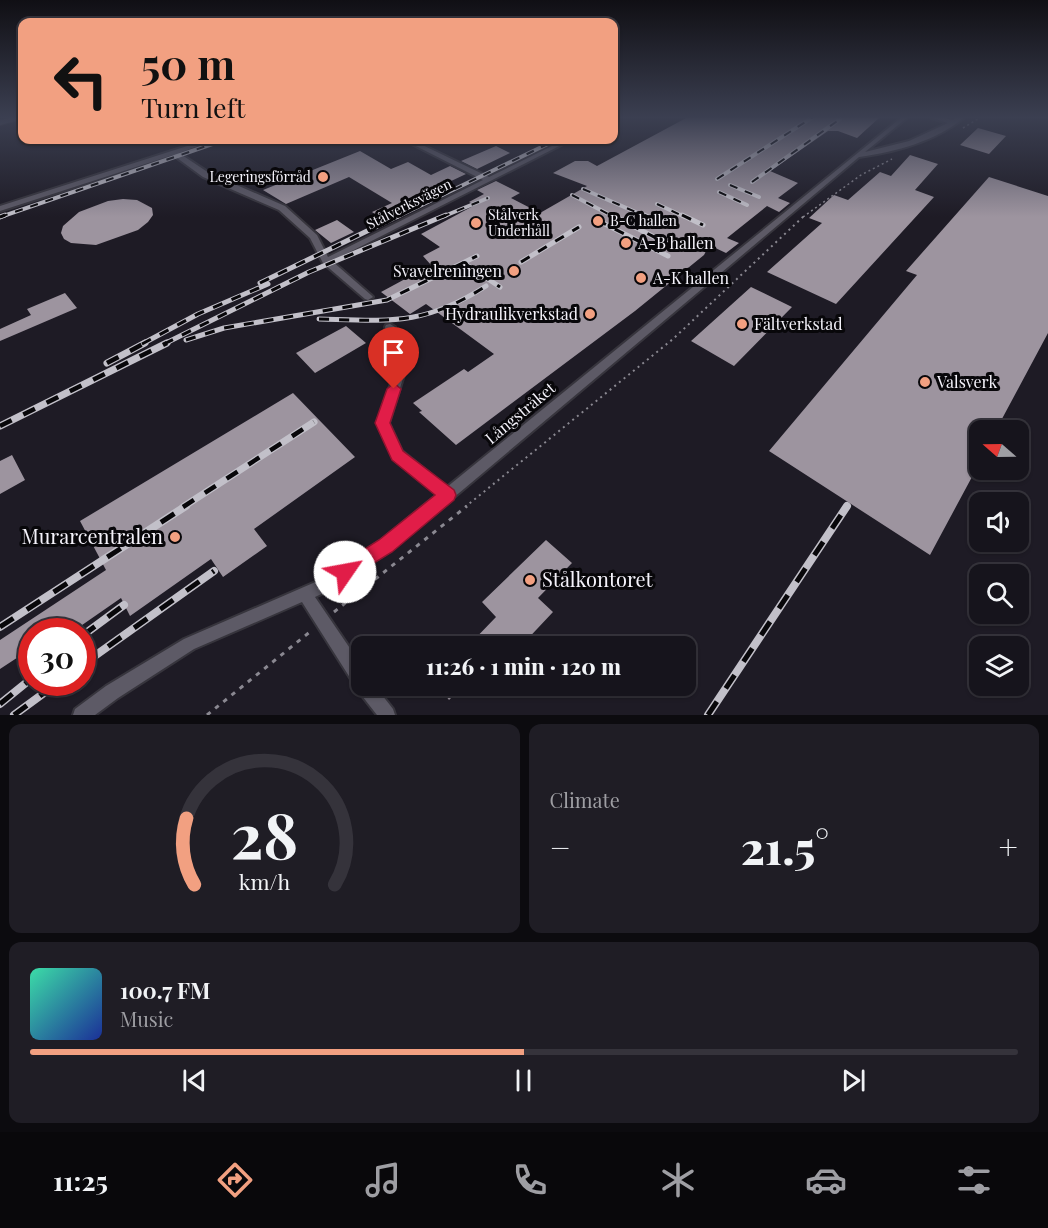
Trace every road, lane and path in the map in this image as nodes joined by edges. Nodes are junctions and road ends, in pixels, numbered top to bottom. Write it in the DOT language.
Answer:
graph roads {
  1 [pos="179,150"];
  2 [pos="430,150"];
  3 [pos="547,150"];
  4 [pos="862,150"];
  5 [pos="886,150"];
  6 [pos="174,152"];
  7 [pos="856,155"];
  8 [pos="899,156"];
  9 [pos="489,179"];
  10 [pos="0,209"];
  11 [pos="326,261"];
  12 [pos="368,297"];
  13 [pos="390,327"];
  14 [pos="448,495"];
  15 [pos="305,594"];
  16 [pos="326,619"];
  17 [pos="317,626"];
  18 [pos="351,664"];
  19 [pos="373,696"];
  20 [pos="81,715"];
  21 [pos="207,715"];
  22 [pos="387,715"];
  1 -- 6 [label="street"];
  2 -- 9 [label="street"];
  3 -- 9 [label="street, Stålverksvägen"];
  4 -- 7 [label="street, Långstråket"];
  5 -- 7 [label="street"];
  6 -- 10 [label="street"];
  6 -- 11 [label="street"];
  7 -- 14 [label="street, Långstråket"];
  8 -- 16 [label="path"];
  9 -- 11 [label="street, Stålverksvägen"];
  11 -- 12 [label="street"];
  13 -- 14 [label="street"];
  14 -- 15 [label="street, Långstråket"];
  15 -- 18 [label="street"];
  15 -- 20 [label="street, Långstråket"];
  17 -- 21 [label="path"];
  19 -- 22 [label="street"];
}
